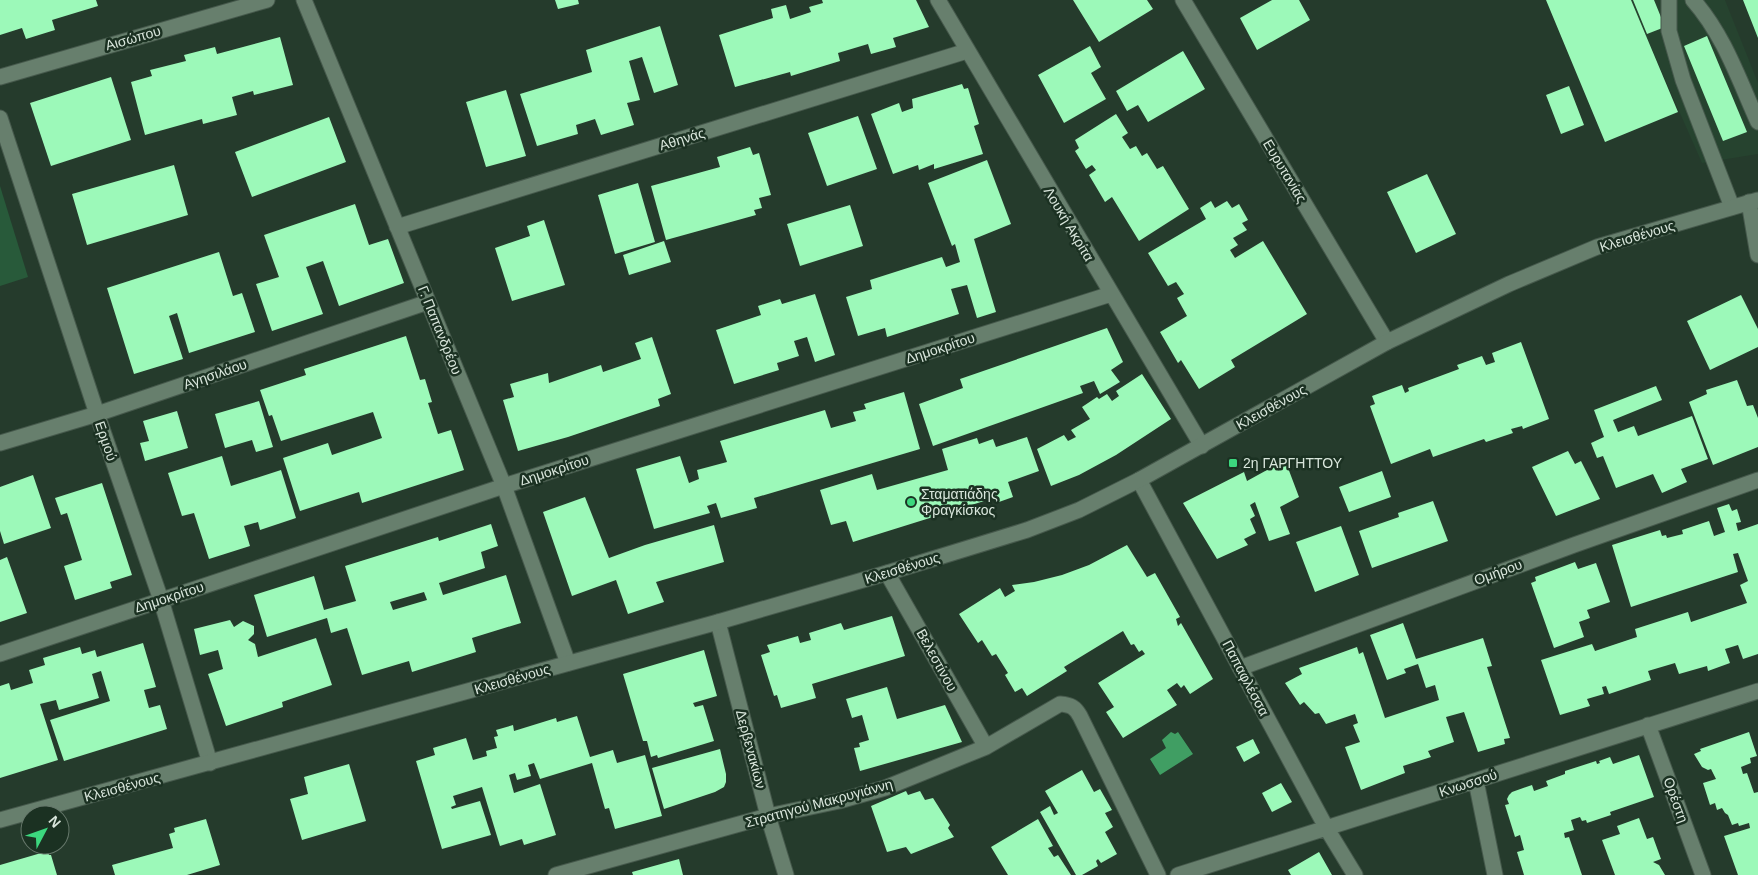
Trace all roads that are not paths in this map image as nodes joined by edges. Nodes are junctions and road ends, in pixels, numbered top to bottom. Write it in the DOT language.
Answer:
graph roads {
  1 [pos="267,0"];
  2 [pos="304,0"];
  3 [pos="938,0"];
  4 [pos="1669,0"];
  5 [pos="1693,0"];
  6 [pos="1187,2"];
  7 [pos="967,50"];
  8 [pos="0,77"];
  9 [pos="0,118"];
  10 [pos="1758,122"];
  11 [pos="1753,201"];
  12 [pos="1732,207"];
  13 [pos="397,227"];
  14 [pos="1758,255"];
  15 [pos="1111,294"];
  16 [pos="428,302"];
  17 [pos="1387,342"];
  18 [pos="97,414"];
  19 [pos="0,443"];
  20 [pos="1202,446"];
  21 [pos="1139,480"];
  22 [pos="1758,480"];
  23 [pos="504,486"];
  24 [pos="887,573"];
  25 [pos="161,600"];
  26 [pos="718,622"];
  27 [pos="0,654"];
  28 [pos="568,663"];
  29 [pos="1240,668"];
  30 [pos="1758,691"];
  31 [pos="1648,725"];
  32 [pos="986,748"];
  33 [pos="210,763"];
  34 [pos="1476,781"];
  35 [pos="768,816"];
  36 [pos="0,820"];
  37 [pos="1327,829"];
  38 [pos="556,875"];
  39 [pos="786,875"];
  40 [pos="1158,875"];
  41 [pos="1178,875"];
  42 [pos="1355,875"];
  43 [pos="1495,875"];
  44 [pos="1703,875"];
  1 -- 8 [label="street, Αισώπου"];
  2 -- 13 [label="street, Γ. Παπανδρέου"];
  3 -- 7 [label="street, Λουκή Ακρίτα"];
  4 -- 12 [label="street"];
  5 -- 10 [label="street"];
  6 -- 17 [label="street, Ευρυτανίας"];
  7 -- 13 [label="street, Αθηνάς"];
  7 -- 15 [label="street, Λουκή Ακρίτα"];
  9 -- 18 [label="street, Ερμού"];
  11 -- 12 [label="street, Κλεισθένους"];
  11 -- 14 [label="street"];
  12 -- 17 [label="street, Κλεισθένους"];
  13 -- 16 [label="street, Γ. Παπανδρέου"];
  15 -- 20 [label="street, Λουκή Ακρίτα"];
  15 -- 23 [label="street, Δημοκρίτου"];
  16 -- 18 [label="street, Αγησιλάου"];
  16 -- 23 [label="street, Γ. Παπανδρέου"];
  17 -- 20 [label="street, Κλεισθένους"];
  18 -- 19 [label="street, Αγησιλάου"];
  18 -- 25 [label="street, Ερμού"];
  20 -- 21 [label="street, Κλεισθένους"];
  21 -- 24 [label="street, Κλεισθένους"];
  21 -- 29 [label="street, Παπαφλέσσα"];
  22 -- 29 [label="street, Ομήρου"];
  23 -- 25 [label="street, Δημοκρίτου"];
  23 -- 28 [label="street, Γ. Παπανδρέου"];
  24 -- 26 [label="street, Κλεισθένους"];
  24 -- 32 [label="street, Βελεστίνου"];
  25 -- 27 [label="street, Δημοκρίτου"];
  25 -- 33 [label="street, Ερμού"];
  26 -- 28 [label="street, Κλεισθένους"];
  26 -- 35 [label="street, Δερβενακίων"];
  28 -- 33 [label="street, Κλεισθένους"];
  29 -- 37 [label="street, Παπαφλέσσα"];
  30 -- 31 [label="street, Κνωσσού"];
  31 -- 34 [label="street, Κνωσσού"];
  31 -- 44 [label="street, Ορέστη"];
  32 -- 35 [label="street, Στρατηγού Μακρυγιάννη"];
  32 -- 40 [label="street, Στρατηγού Μακρυγιάννη"];
  33 -- 36 [label="street, Κλεισθένους"];
  34 -- 37 [label="street, Κνωσσού"];
  34 -- 43 [label="street"];
  35 -- 38 [label="street, Στρατηγού Μακρυγιάννη"];
  35 -- 39 [label="street, Δερβενακίων"];
  37 -- 41 [label="street, Κνωσσού"];
  37 -- 42 [label="street, Παπαφλέσσα"];
}
